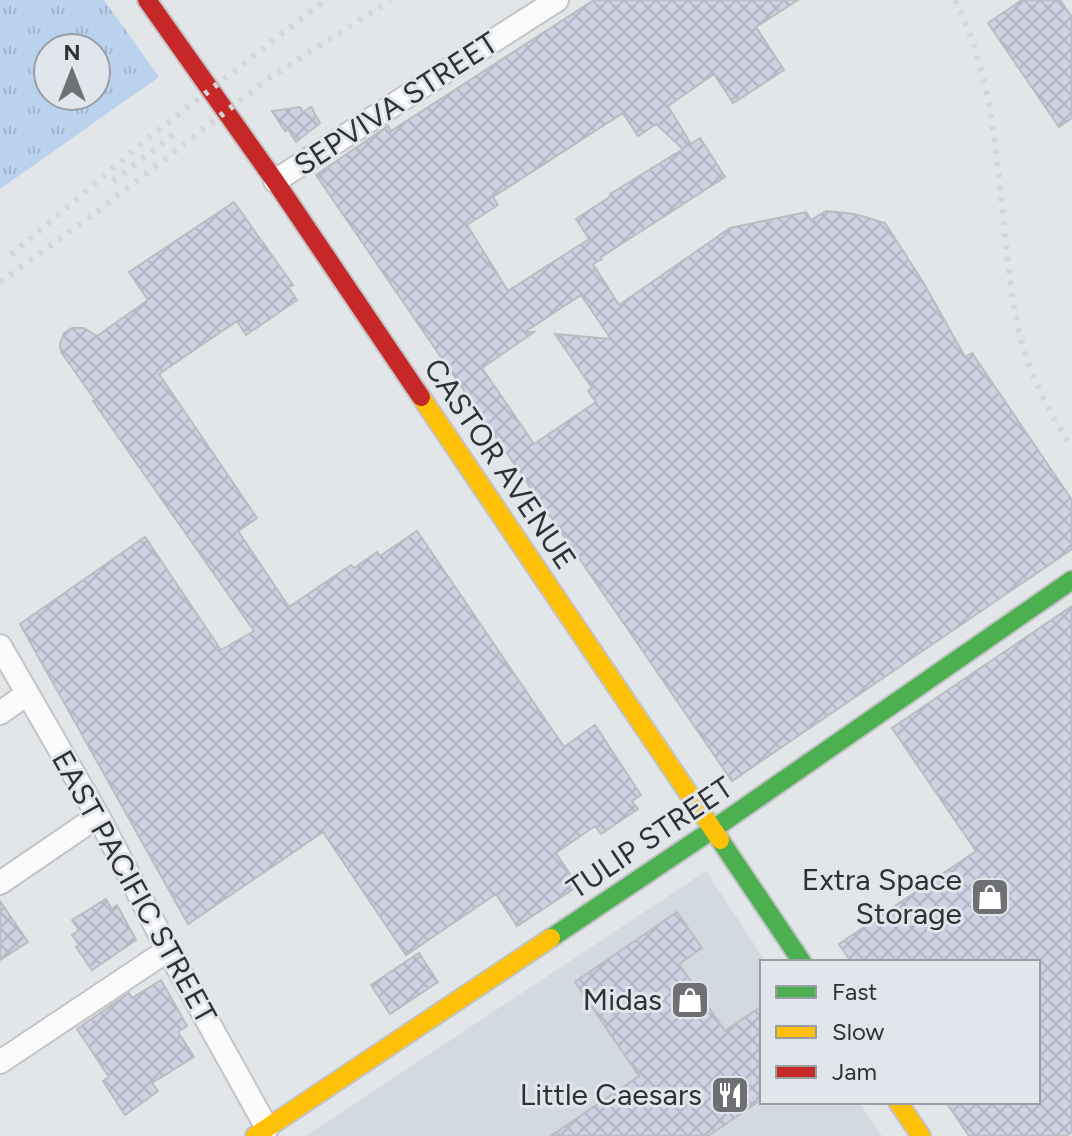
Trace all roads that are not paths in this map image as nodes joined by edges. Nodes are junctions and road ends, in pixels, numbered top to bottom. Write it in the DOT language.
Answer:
graph roads {
  1 [pos="147,0"];
  2 [pos="557,0"];
  3 [pos="275,181"];
  4 [pos="1072,580"];
  5 [pos="0,646"];
  6 [pos="27,694"];
  7 [pos="0,713"];
  8 [pos="98,816"];
  9 [pos="712,830"];
  10 [pos="0,883"];
  11 [pos="168,950"];
  12 [pos="801,960"];
  13 [pos="0,1062"];
  14 [pos="899,1104"];
  15 [pos="261,1132"];
  16 [pos="921,1136"];
  1 -- 3 [label="main road, CASTOR AVENUE"];
  2 -- 3 [label="street, SEPVIVA STREET"];
  3 -- 9 [label="main road, CASTOR AVENUE"];
  4 -- 9 [label="main road, TULIP STREET"];
  5 -- 6 [label="street, EAST PACIFIC STREET"];
  6 -- 7 [label="street"];
  6 -- 8 [label="street, EAST PACIFIC STREET"];
  8 -- 10 [label="street"];
  8 -- 11 [label="street, EAST PACIFIC STREET"];
  9 -- 12 [label="main road, CASTOR AVENUE"];
  9 -- 15 [label="main road, TULIP STREET"];
  11 -- 13 [label="street"];
  11 -- 15 [label="street, EAST PACIFIC STREET"];
  14 -- 16 [label="main road"];
}
